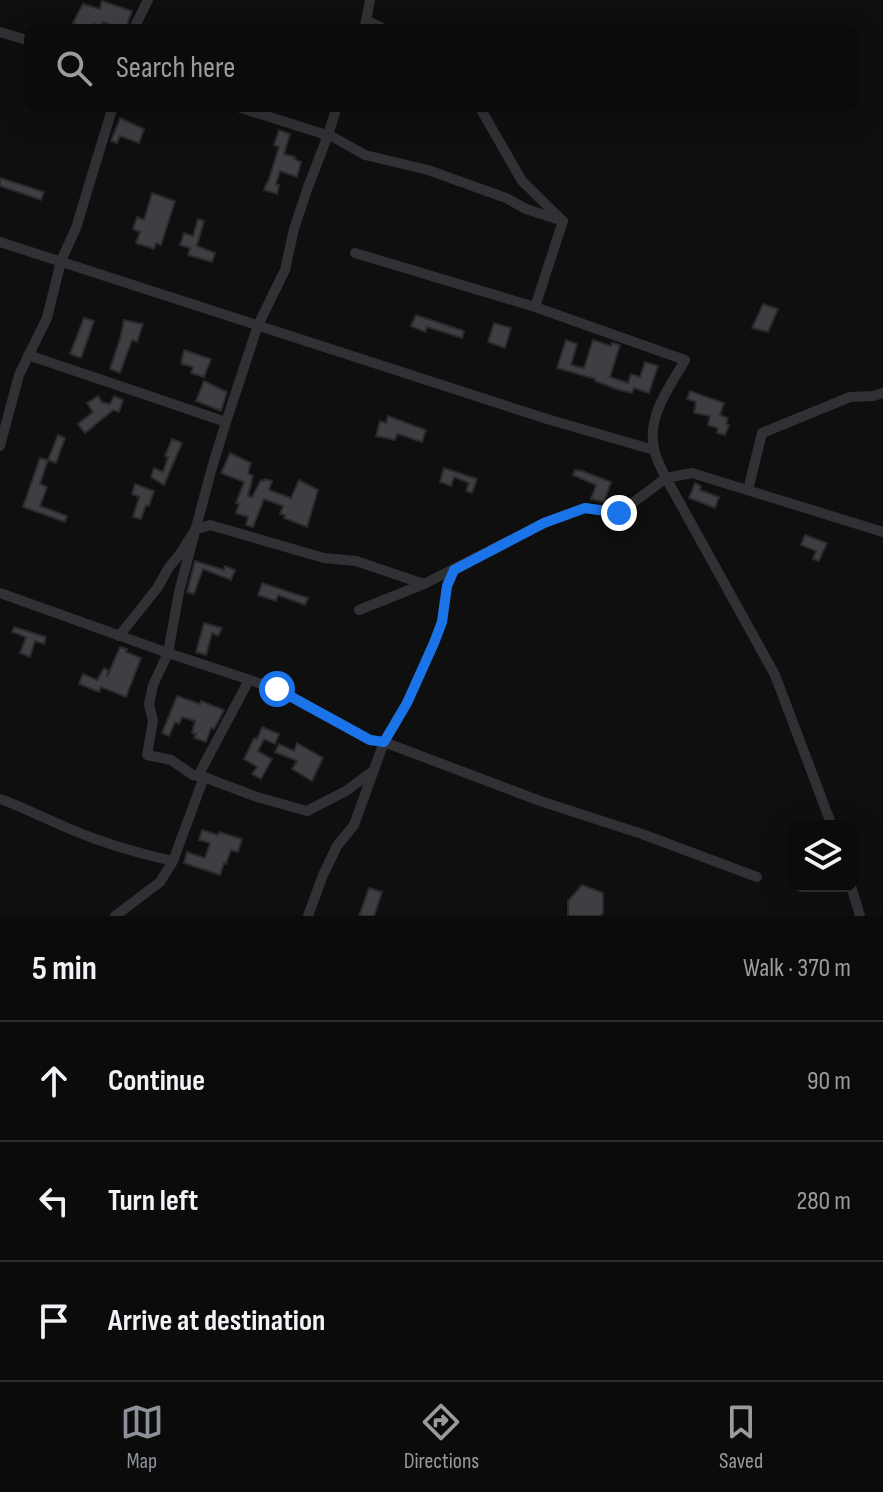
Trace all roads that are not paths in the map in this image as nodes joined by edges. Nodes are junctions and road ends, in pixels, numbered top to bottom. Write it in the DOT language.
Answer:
graph roads {
  1 [pos="148,0"];
  2 [pos="370,0"];
  3 [pos="136,24"];
  4 [pos="365,24"];
  5 [pos="0,32"];
  6 [pos="24,39"];
  7 [pos="111,112"];
  8 [pos="254,112"];
  9 [pos="335,112"];
  10 [pos="482,112"];
  11 [pos="328,135"];
  12 [pos="563,221"];
  13 [pos="0,242"];
  14 [pos="355,253"];
  15 [pos="61,261"];
  16 [pos="535,307"];
  17 [pos="258,325"];
  18 [pos="28,355"];
  19 [pos="883,393"];
  20 [pos="4,411"];
  21 [pos="226,422"];
  22 [pos="0,446"];
  23 [pos="654,450"];
  24 [pos="666,478"];
  25 [pos="748,490"];
  26 [pos="195,530"];
  27 [pos="883,532"];
  28 [pos="454,570"];
  29 [pos="424,584"];
  30 [pos="0,593"];
  31 [pos="359,610"];
  32 [pos="119,636"];
  33 [pos="168,653"];
  34 [pos="249,680"];
  35 [pos="384,742"];
  36 [pos="373,771"];
  37 [pos="201,777"];
  38 [pos="0,799"];
  39 [pos="830,820"];
  40 [pos="173,861"];
  41 [pos="757,877"];
  42 [pos="853,892"];
  43 [pos="115,916"];
  44 [pos="308,916"];
  45 [pos="860,916"];
  1 -- 3 [label="street"];
  2 -- 4 [label="street"];
  5 -- 6 [label="street"];
  7 -- 15 [label="street"];
  8 -- 11 [label="street"];
  9 -- 11 [label="street"];
  10 -- 12 [label="street"];
  11 -- 12 [label="street"];
  11 -- 17 [label="street"];
  12 -- 16 [label="street"];
  13 -- 15 [label="street"];
  14 -- 16 [label="street"];
  15 -- 17 [label="street"];
  15 -- 18 [label="street"];
  16 -- 23 [label="street"];
  17 -- 21 [label="street"];
  17 -- 23 [label="street"];
  18 -- 20 [label="street"];
  18 -- 21 [label="street"];
  19 -- 25 [label="street"];
  20 -- 22 [label="street"];
  21 -- 26 [label="street"];
  23 -- 24 [label="street"];
  24 -- 25 [label="street"];
  24 -- 28 [label="street"];
  24 -- 39 [label="street"];
  25 -- 27 [label="street"];
  26 -- 29 [label="street"];
  26 -- 32 [label="street"];
  26 -- 33 [label="street"];
  28 -- 29 [label="street"];
  28 -- 35 [label="street"];
  29 -- 31 [label="street"];
  30 -- 32 [label="street"];
  32 -- 33 [label="street"];
  33 -- 34 [label="street"];
  33 -- 37 [label="street"];
  34 -- 35 [label="street"];
  34 -- 37 [label="street"];
  35 -- 36 [label="street"];
  35 -- 41 [label="street"];
  36 -- 37 [label="street"];
  36 -- 44 [label="street"];
  37 -- 40 [label="street"];
  38 -- 40 [label="street"];
  40 -- 43 [label="street"];
  42 -- 45 [label="street"];
}
